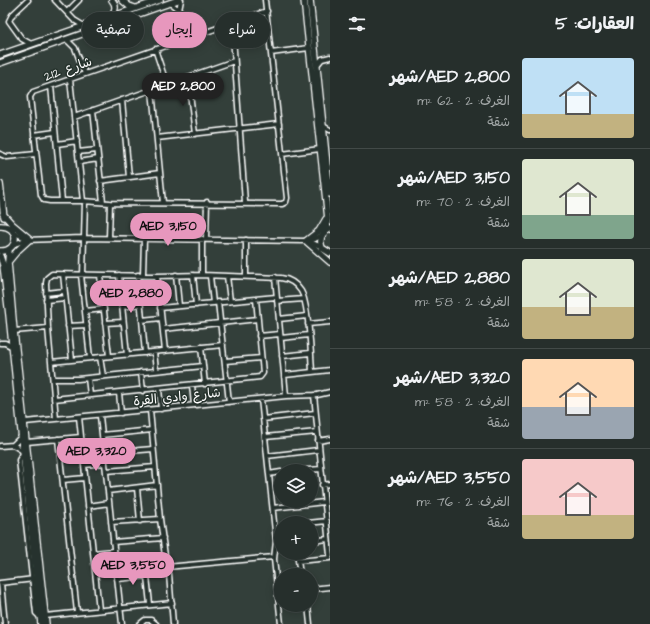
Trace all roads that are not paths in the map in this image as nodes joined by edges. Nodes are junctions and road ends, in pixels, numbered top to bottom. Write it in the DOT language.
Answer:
graph roads {
  1 [pos="28,0"];
  2 [pos="55,0"];
  3 [pos="79,0"];
  4 [pos="113,0"];
  5 [pos="180,0"];
  6 [pos="265,0"];
  7 [pos="304,0"];
  8 [pos="310,0"];
  9 [pos="123,1"];
  10 [pos="169,1"];
  11 [pos="161,3"];
  12 [pos="135,9"];
  13 [pos="179,10"];
  14 [pos="267,11"];
  15 [pos="67,12"];
  16 [pos="114,12"];
  17 [pos="125,12"];
  18 [pos="264,12"];
  19 [pos="74,20"];
  20 [pos="82,25"];
  21 [pos="82,27"];
  22 [pos="73,30"];
  23 [pos="79,35"];
  24 [pos="22,39"];
  25 [pos="67,40"];
  26 [pos="31,44"];
  27 [pos="21,48"];
  28 [pos="75,48"];
  29 [pos="160,48"];
  30 [pos="233,48"];
  31 [pos="309,48"];
  32 [pos="155,50"];
  33 [pos="316,52"];
  34 [pos="271,53"];
  35 [pos="0,55"];
  36 [pos="328,57"];
  37 [pos="234,61"];
  38 [pos="1,63"];
  39 [pos="317,65"];
  40 [pos="85,74"];
  41 [pos="188,77"];
  42 [pos="70,79"];
  43 [pos="167,85"];
  44 [pos="51,86"];
  45 [pos="152,90"];
  46 [pos="122,100"];
  47 [pos="93,110"];
  48 [pos="74,117"];
  49 [pos="279,124"];
  50 [pos="323,126"];
  51 [pos="240,129"];
  52 [pos="330,131"];
  53 [pos="55,132"];
  54 [pos="195,134"];
  55 [pos="34,135"];
  56 [pos="324,136"];
  57 [pos="157,138"];
  58 [pos="77,141"];
  59 [pos="57,144"];
  60 [pos="320,149"];
  61 [pos="97,150"];
  62 [pos="78,152"];
  63 [pos="0,154"];
  64 [pos="36,154"];
  65 [pos="282,154"];
  66 [pos="7,156"];
  67 [pos="98,159"];
  68 [pos="0,161"];
  69 [pos="79,162"];
  70 [pos="160,173"];
  71 [pos="129,177"];
  72 [pos="100,181"];
  73 [pos="0,184"];
  74 [pos="330,194"];
  75 [pos="62,201"];
  76 [pos="84,201"];
  77 [pos="103,202"];
  78 [pos="163,202"];
  79 [pos="207,202"];
  80 [pos="245,202"];
  81 [pos="110,203"];
  82 [pos="3,214"];
  83 [pos="327,217"];
  84 [pos="0,226"];
  85 [pos="7,227"];
  86 [pos="14,232"];
  87 [pos="326,232"];
  88 [pos="83,238"];
  89 [pos="109,238"];
  90 [pos="144,238"];
  91 [pos="30,239"];
  92 [pos="204,239"];
  93 [pos="246,240"];
  94 [pos="306,241"];
  95 [pos="14,244"];
  96 [pos="9,249"];
  97 [pos="326,250"];
  98 [pos="0,251"];
  99 [pos="0,256"];
  100 [pos="330,257"];
  101 [pos="4,262"];
  102 [pos="330,262"];
  103 [pos="63,274"];
  104 [pos="82,275"];
  105 [pos="100,275"];
  106 [pos="119,275"];
  107 [pos="138,275"];
  108 [pos="143,275"];
  109 [pos="176,275"];
  110 [pos="193,275"];
  111 [pos="202,275"];
  112 [pos="157,276"];
  113 [pos="210,276"];
  114 [pos="227,276"];
  115 [pos="246,276"];
  116 [pos="275,278"];
  117 [pos="64,291"];
  118 [pos="46,292"];
  119 [pos="65,298"];
  120 [pos="256,299"];
  121 [pos="277,299"];
  122 [pos="304,299"];
  123 [pos="46,300"];
  124 [pos="230,301"];
  125 [pos="218,302"];
  126 [pos="213,303"];
  127 [pos="140,304"];
  128 [pos="196,304"];
  129 [pos="179,306"];
  130 [pos="122,307"];
  131 [pos="160,308"];
  132 [pos="104,309"];
  133 [pos="85,311"];
  134 [pos="307,316"];
  135 [pos="161,318"];
  136 [pos="258,319"];
  137 [pos="279,319"];
  138 [pos="142,320"];
  139 [pos="105,322"];
  140 [pos="124,322"];
  141 [pos="330,322"];
  142 [pos="221,323"];
  143 [pos="308,324"];
  144 [pos="87,325"];
  145 [pos="68,326"];
  146 [pos="48,328"];
  147 [pos="162,329"];
  148 [pos="14,331"];
  149 [pos="309,335"];
  150 [pos="260,336"];
  151 [pos="280,336"];
  152 [pos="10,337"];
  153 [pos="1,343"];
  154 [pos="223,345"];
  155 [pos="11,346"];
  156 [pos="201,347"];
  157 [pos="165,351"];
  158 [pos="154,352"];
  159 [pos="145,353"];
  160 [pos="310,353"];
  161 [pos="127,355"];
  162 [pos="109,356"];
  163 [pos="282,356"];
  164 [pos="100,357"];
  165 [pos="90,358"];
  166 [pos="261,358"];
  167 [pos="72,360"];
  168 [pos="224,361"];
  169 [pos="51,362"];
  170 [pos="203,366"];
  171 [pos="156,370"];
  172 [pos="330,370"];
  173 [pos="141,372"];
  174 [pos="312,372"];
  175 [pos="285,375"];
  176 [pos="103,376"];
  177 [pos="88,378"];
  178 [pos="53,380"];
  179 [pos="227,382"];
  180 [pos="205,384"];
  181 [pos="192,385"];
  182 [pos="159,389"];
  183 [pos="144,391"];
  184 [pos="330,392"];
  185 [pos="119,393"];
  186 [pos="90,395"];
  187 [pos="314,395"];
  188 [pos="286,396"];
  189 [pos="54,399"];
  190 [pos="261,399"];
  191 [pos="17,401"];
  192 [pos="229,402"];
  193 [pos="194,405"];
  194 [pos="24,409"];
  195 [pos="161,409"];
  196 [pos="150,410"];
  197 [pos="121,413"];
  198 [pos="315,413"];
  199 [pos="100,416"];
  200 [pos="79,417"];
  201 [pos="56,419"];
  202 [pos="263,419"];
  203 [pos="25,422"];
  204 [pos="152,430"];
  205 [pos="317,432"];
  206 [pos="102,435"];
  207 [pos="21,437"];
  208 [pos="81,437"];
  209 [pos="265,437"];
  210 [pos="58,439"];
  211 [pos="330,439"];
  212 [pos="318,441"];
  213 [pos="27,442"];
  214 [pos="13,445"];
  215 [pos="0,446"];
  216 [pos="153,449"];
  217 [pos="318,450"];
  218 [pos="23,452"];
  219 [pos="104,453"];
  220 [pos="267,456"];
  221 [pos="105,463"];
  222 [pos="84,465"];
  223 [pos="155,467"];
  224 [pos="318,469"];
  225 [pos="321,469"];
  226 [pos="106,472"];
  227 [pos="274,473"];
  228 [pos="269,474"];
  229 [pos="86,478"];
  230 [pos="62,480"];
  231 [pos="330,484"];
  232 [pos="157,485"];
  233 [pos="322,485"];
  234 [pos="138,488"];
  235 [pos="108,491"];
  236 [pos="318,502"];
  237 [pos="324,502"];
  238 [pos="109,503"];
  239 [pos="88,506"];
  240 [pos="273,508"];
  241 [pos="274,517"];
  242 [pos="160,520"];
  243 [pos="140,521"];
  244 [pos="327,521"];
  245 [pos="111,522"];
  246 [pos="318,522"];
  247 [pos="162,538"];
  248 [pos="328,539"];
  249 [pos="318,540"];
  250 [pos="113,542"];
  251 [pos="330,550"];
  252 [pos="114,551"];
  253 [pos="93,553"];
  254 [pos="165,556"];
  255 [pos="274,557"];
  256 [pos="330,557"];
  257 [pos="145,558"];
  258 [pos="115,561"];
  259 [pos="298,561"];
  260 [pos="167,567"];
  261 [pos="299,568"];
  262 [pos="147,576"];
  263 [pos="34,579"];
  264 [pos="117,579"];
  265 [pos="0,583"];
  266 [pos="330,587"];
  267 [pos="318,588"];
  268 [pos="172,603"];
  269 [pos="150,604"];
  270 [pos="120,608"];
  271 [pos="99,610"];
  272 [pos="77,612"];
  273 [pos="281,612"];
  274 [pos="309,612"];
  275 [pos="43,617"];
  276 [pos="3,622"];
  277 [pos="41,624"];
  278 [pos="46,624"];
  279 [pos="122,624"];
  280 [pos="140,624"];
  281 [pos="156,624"];
  282 [pos="173,624"];
  283 [pos="281,624"];
  284 [pos="310,624"];
  1 -- 24 [label="street"];
  2 -- 15 [label="street"];
  3 -- 15 [label="street"];
  4 -- 9 [label="main road"];
  4 -- 16 [label="main road"];
  5 -- 10 [label="main road"];
  5 -- 13 [label="street"];
  6 -- 14 [label="street"];
  7 -- 31 [label="main road"];
  8 -- 33 [label="main road"];
  9 -- 12 [label="main road"];
  10 -- 11 [label="main road"];
  10 -- 13 [label="street"];
  11 -- 12 [label="main road"];
  11 -- 23 [label="main road"];
  12 -- 17 [label="main road"];
  14 -- 18 [label="street, 212 شارع"];
  14 -- 34 [label="street"];
  15 -- 19 [label="street"];
  19 -- 20 [label="street"];
  19 -- 22 [label="street"];
  21 -- 22 [label="main road"];
  22 -- 26 [label="main road"];
  23 -- 25 [label="main road"];
  23 -- 28 [label="street"];
  24 -- 26 [label="street"];
  24 -- 27 [label="street"];
  25 -- 28 [label="street"];
  25 -- 38 [label="main road"];
  26 -- 27 [label="main road"];
  27 -- 35 [label="main road"];
  28 -- 40 [label="street"];
  29 -- 32 [label="street, 212 شارع"];
  30 -- 37 [label="street"];
  31 -- 34 [label="street"];
  31 -- 60 [label="main road"];
  32 -- 40 [label="street, 212 شارع"];
  32 -- 43 [label="street"];
  33 -- 36 [label="street"];
  33 -- 39 [label="main road"];
  34 -- 49 [label="street"];
  36 -- 39 [label="street"];
  37 -- 41 [label="street"];
  37 -- 51 [label="street"];
  39 -- 50 [label="main road"];
  40 -- 42 [label="street, 212 شارع"];
  41 -- 43 [label="street"];
  41 -- 54 [label="street"];
  42 -- 44 [label="street, 212 شارع"];
  42 -- 48 [label="street"];
  43 -- 45 [label="street"];
  44 -- 53 [label="street"];
  44 -- 55 [label="street, 212 شارع"];
  45 -- 46 [label="street"];
  45 -- 57 [label="street"];
  46 -- 47 [label="street"];
  46 -- 71 [label="street"];
  47 -- 48 [label="street"];
  47 -- 61 [label="street"];
  48 -- 58 [label="street"];
  49 -- 51 [label="street"];
  49 -- 65 [label="street"];
  50 -- 52 [label="street"];
  50 -- 56 [label="main road"];
  51 -- 54 [label="street"];
  51 -- 80 [label="street"];
  52 -- 56 [label="street"];
  53 -- 55 [label="street"];
  53 -- 59 [label="street"];
  54 -- 57 [label="street"];
  55 -- 64 [label="street"];
  56 -- 74 [label="main road"];
  57 -- 70 [label="street"];
  58 -- 59 [label="street"];
  58 -- 62 [label="street"];
  59 -- 75 [label="street"];
  60 -- 65 [label="street"];
  60 -- 83 [label="main road"];
  61 -- 62 [label="street"];
  61 -- 67 [label="street"];
  62 -- 69 [label="street"];
  63 -- 66 [label="street"];
  64 -- 66 [label="street"];
  64 -- 75 [label="street"];
  65 -- 80 [label="street"];
  66 -- 68 [label="street"];
  67 -- 69 [label="street"];
  67 -- 72 [label="street"];
  69 -- 76 [label="street"];
  70 -- 71 [label="street"];
  70 -- 78 [label="street"];
  71 -- 72 [label="street"];
  72 -- 77 [label="street"];
  73 -- 82 [label="main road"];
  75 -- 76 [label="street"];
  76 -- 77 [label="street"];
  76 -- 88 [label="street"];
  77 -- 81 [label="street"];
  78 -- 79 [label="street"];
  78 -- 81 [label="street"];
  79 -- 80 [label="street"];
  79 -- 92 [label="street"];
  81 -- 89 [label="street"];
  82 -- 85 [label="main road"];
  82 -- 91 [label="main road"];
  83 -- 87 [label="main road"];
  83 -- 94 [label="main road"];
  84 -- 85 [label="main road"];
  85 -- 86 [label="main road"];
  86 -- 91 [label="street"];
  86 -- 95 [label="main road"];
  87 -- 94 [label="street"];
  87 -- 97 [label="main road"];
  88 -- 89 [label="street"];
  88 -- 91 [label="street"];
  88 -- 104 [label="street"];
  89 -- 90 [label="street"];
  90 -- 92 [label="street"];
  90 -- 108 [label="street"];
  91 -- 95 [label="street"];
  91 -- 101 [label="main road"];
  92 -- 93 [label="street"];
  92 -- 111 [label="street"];
  93 -- 94 [label="street"];
  93 -- 115 [label="street"];
  94 -- 97 [label="street"];
  94 -- 102 [label="main road"];
  95 -- 96 [label="main road"];
  96 -- 98 [label="main road"];
  96 -- 101 [label="main road"];
  97 -- 100 [label="main road"];
  99 -- 101 [label="main road"];
  101 -- 148 [label="main road"];
  101 -- 152 [label="main road"];
  103 -- 104 [label="street"];
  103 -- 117 [label="street"];
  103 -- 118 [label="street"];
  104 -- 105 [label="street"];
  104 -- 133 [label="street"];
  105 -- 106 [label="street"];
  105 -- 132 [label="street"];
  106 -- 107 [label="street"];
  106 -- 130 [label="street"];
  107 -- 108 [label="street"];
  107 -- 127 [label="street"];
  108 -- 112 [label="street"];
  109 -- 110 [label="street"];
  109 -- 112 [label="street"];
  109 -- 129 [label="street"];
  110 -- 111 [label="street"];
  110 -- 128 [label="street"];
  111 -- 113 [label="street"];
  112 -- 131 [label="street"];
  113 -- 114 [label="street"];
  113 -- 126 [label="street"];
  114 -- 115 [label="street"];
  114 -- 124 [label="street"];
  115 -- 116 [label="street"];
  116 -- 121 [label="street"];
  116 -- 122 [label="street"];
  117 -- 118 [label="street"];
  117 -- 119 [label="street"];
  118 -- 123 [label="street"];
  119 -- 123 [label="street"];
  119 -- 145 [label="street"];
  120 -- 121 [label="street"];
  120 -- 124 [label="street"];
  120 -- 136 [label="street"];
  121 -- 122 [label="street"];
  121 -- 137 [label="street"];
  122 -- 134 [label="street"];
  123 -- 146 [label="street"];
  124 -- 125 [label="street"];
  125 -- 126 [label="street"];
  125 -- 142 [label="street"];
  126 -- 128 [label="street"];
  127 -- 130 [label="street"];
  127 -- 138 [label="street"];
  128 -- 129 [label="street"];
  129 -- 131 [label="street"];
  130 -- 140 [label="street"];
  131 -- 135 [label="street"];
  132 -- 133 [label="street"];
  132 -- 139 [label="street"];
  133 -- 144 [label="street"];
  134 -- 137 [label="street"];
  134 -- 143 [label="street"];
  135 -- 138 [label="street"];
  135 -- 147 [label="street"];
  136 -- 142 [label="street"];
  136 -- 150 [label="street"];
  137 -- 151 [label="street"];
  138 -- 159 [label="street"];
  139 -- 140 [label="street"];
  139 -- 162 [label="street"];
  140 -- 161 [label="street"];
  141 -- 143 [label="street"];
  142 -- 147 [label="street"];
  142 -- 154 [label="street"];
  143 -- 149 [label="street"];
  144 -- 145 [label="street"];
  144 -- 165 [label="street"];
  145 -- 167 [label="street"];
  146 -- 148 [label="street"];
  146 -- 169 [label="street"];
  147 -- 157 [label="street"];
  148 -- 194 [label="main road"];
  149 -- 151 [label="street"];
  149 -- 160 [label="street"];
  150 -- 151 [label="street"];
  150 -- 166 [label="street"];
  151 -- 163 [label="street"];
  152 -- 153 [label="street"];
  152 -- 155 [label="main road"];
  153 -- 155 [label="street"];
  154 -- 156 [label="street"];
  154 -- 168 [label="street"];
  155 -- 191 [label="main road"];
  156 -- 157 [label="street"];
  156 -- 170 [label="street"];
  157 -- 158 [label="street"];
  158 -- 159 [label="street"];
  158 -- 171 [label="street"];
  159 -- 161 [label="street"];
  160 -- 163 [label="street"];
  160 -- 174 [label="street"];
  161 -- 162 [label="street"];
  162 -- 164 [label="street"];
  163 -- 175 [label="street"];
  164 -- 165 [label="street"];
  164 -- 176 [label="street"];
  165 -- 167 [label="street"];
  166 -- 168 [label="street"];
  166 -- 179 [label="street"];
  167 -- 169 [label="street"];
  168 -- 179 [label="street"];
  169 -- 178 [label="street"];
  170 -- 171 [label="street"];
  170 -- 180 [label="street"];
  171 -- 173 [label="street"];
  172 -- 174 [label="street"];
  173 -- 176 [label="street"];
  173 -- 183 [label="street"];
  174 -- 175 [label="street"];
  175 -- 188 [label="street"];
  176 -- 177 [label="street"];
  177 -- 178 [label="street"];
  177 -- 186 [label="street"];
  178 -- 189 [label="street"];
  179 -- 180 [label="street"];
  179 -- 192 [label="street"];
  180 -- 181 [label="street"];
  181 -- 182 [label="street"];
  181 -- 193 [label="street"];
  182 -- 183 [label="street"];
  182 -- 195 [label="street"];
  183 -- 185 [label="street"];
  184 -- 187 [label="street, شارع وادي القرة"];
  185 -- 186 [label="street"];
  185 -- 197 [label="street"];
  186 -- 189 [label="street"];
  187 -- 188 [label="street, شارع وادي القرة"];
  187 -- 198 [label="street"];
  188 -- 190 [label="street, شارع وادي القرة"];
  189 -- 201 [label="street"];
  190 -- 192 [label="street, شارع وادي القرة"];
  190 -- 202 [label="street"];
  191 -- 194 [label="main road"];
  191 -- 207 [label="main road"];
  192 -- 193 [label="street, شارع وادي القرة"];
  193 -- 195 [label="street, شارع وادي القرة"];
  194 -- 203 [label="main road"];
  195 -- 196 [label="street, شارع وادي القرة"];
  196 -- 197 [label="street, شارع وادي القرة"];
  196 -- 204 [label="street"];
  197 -- 199 [label="street, شارع وادي القرة"];
  198 -- 202 [label="street"];
  198 -- 205 [label="street"];
  199 -- 200 [label="street, شارع وادي القرة"];
  199 -- 206 [label="street"];
  200 -- 201 [label="street, شارع وادي القرة"];
  200 -- 208 [label="street"];
  201 -- 203 [label="street, شارع وادي القرة"];
  202 -- 209 [label="street"];
  203 -- 213 [label="main road"];
  204 -- 206 [label="street"];
  204 -- 216 [label="street"];
  205 -- 209 [label="street"];
  205 -- 212 [label="street"];
  206 -- 219 [label="street"];
  207 -- 214 [label="street"];
  207 -- 218 [label="main road"];
  208 -- 210 [label="street"];
  208 -- 222 [label="street"];
  209 -- 220 [label="street"];
  210 -- 213 [label="street"];
  210 -- 230 [label="street"];
  211 -- 212 [label="street"];
  212 -- 217 [label="street"];
  213 -- 275 [label="main road"];
  214 -- 215 [label="street"];
  214 -- 218 [label="street"];
  216 -- 219 [label="street"];
  216 -- 223 [label="street"];
  217 -- 220 [label="street"];
  217 -- 225 [label="street"];
  218 -- 263 [label="main road"];
  219 -- 221 [label="street"];
  220 -- 228 [label="street"];
  221 -- 222 [label="street"];
  221 -- 226 [label="street"];
  222 -- 229 [label="street"];
  223 -- 226 [label="street"];
  223 -- 232 [label="street"];
  224 -- 225 [label="street"];
  225 -- 233 [label="street"];
  226 -- 235 [label="street"];
  227 -- 228 [label="street"];
  228 -- 240 [label="street"];
  229 -- 230 [label="street"];
  229 -- 239 [label="street"];
  230 -- 272 [label="street"];
  231 -- 233 [label="street"];
  232 -- 234 [label="street"];
  232 -- 242 [label="street"];
  233 -- 237 [label="street"];
  234 -- 235 [label="street"];
  234 -- 243 [label="street"];
  235 -- 238 [label="street"];
  236 -- 237 [label="street"];
  237 -- 244 [label="street"];
  238 -- 239 [label="street"];
  238 -- 245 [label="street"];
  239 -- 253 [label="street"];
  240 -- 241 [label="street"];
  242 -- 243 [label="street"];
  242 -- 247 [label="street"];
  243 -- 245 [label="street"];
  244 -- 246 [label="street"];
  244 -- 248 [label="street"];
  245 -- 250 [label="street"];
  247 -- 250 [label="street"];
  247 -- 254 [label="street"];
  248 -- 249 [label="street"];
  248 -- 251 [label="street"];
  250 -- 252 [label="street"];
  251 -- 256 [label="street"];
  252 -- 253 [label="street"];
  252 -- 258 [label="street"];
  253 -- 271 [label="street"];
  254 -- 257 [label="street"];
  254 -- 260 [label="street"];
  255 -- 260 [label="street"];
  256 -- 259 [label="street"];
  257 -- 258 [label="street"];
  257 -- 262 [label="street"];
  258 -- 264 [label="street"];
  259 -- 261 [label="street"];
  260 -- 268 [label="street"];
  262 -- 264 [label="street"];
  262 -- 269 [label="street"];
  263 -- 265 [label="street"];
  263 -- 275 [label="main road"];
  264 -- 270 [label="street"];
  265 -- 276 [label="street"];
  266 -- 267 [label="street"];
  268 -- 269 [label="street"];
  268 -- 282 [label="street"];
  269 -- 270 [label="street"];
  270 -- 271 [label="street"];
  270 -- 279 [label="street"];
  271 -- 272 [label="street"];
  272 -- 275 [label="street"];
  273 -- 283 [label="street"];
  274 -- 284 [label="street"];
  275 -- 277 [label="main road"];
  275 -- 278 [label="main road"];
  280 -- 281 [label="street"];
}
